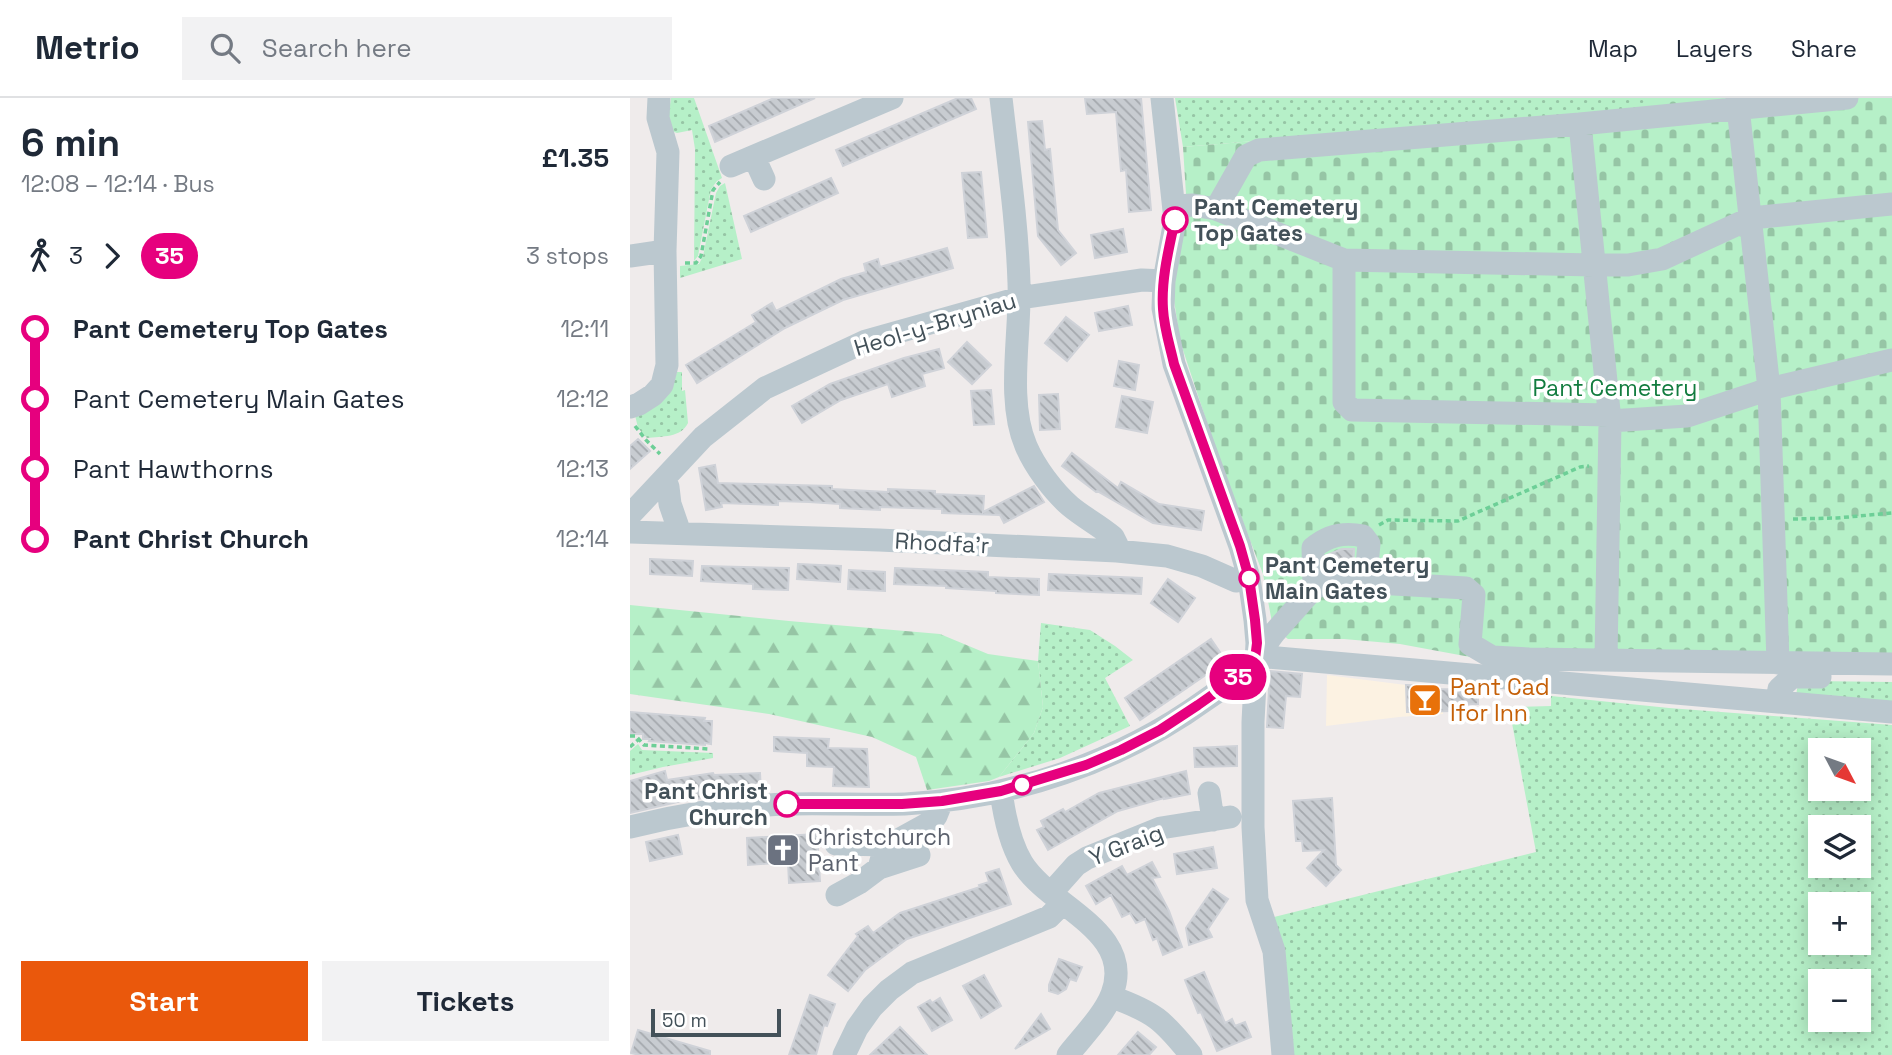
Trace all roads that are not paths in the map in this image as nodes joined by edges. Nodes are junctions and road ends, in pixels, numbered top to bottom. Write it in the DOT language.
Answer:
graph roads {
  1 [pos="659,98"];
  2 [pos="892,98"];
  3 [pos="1001,98"];
  4 [pos="1162,98"];
  5 [pos="1847,98"];
  6 [pos="1738,104"];
  7 [pos="1580,124"];
  8 [pos="754,157"];
  9 [pos="731,166"];
  10 [pos="764,179"];
  11 [pos="1892,204"];
  12 [pos="1175,206"];
  13 [pos="1216,209"];
  14 [pos="1751,218"];
  15 [pos="630,256"];
  16 [pos="665,257"];
  17 [pos="1344,260"];
  18 [pos="1594,265"];
  19 [pos="1164,281"];
  20 [pos="1020,298"];
  21 [pos="1892,359"];
  22 [pos="1769,389"];
  23 [pos="633,418"];
  24 [pos="1610,418"];
  25 [pos="670,473"];
  26 [pos="630,515"];
  27 [pos="630,532"];
  28 [pos="680,533"];
  29 [pos="1117,551"];
  30 [pos="1249,578"];
  31 [pos="1358,582"];
  32 [pos="1314,588"];
  33 [pos="1255,659"];
  34 [pos="1606,660"];
  35 [pos="1778,663"];
  36 [pos="1892,664"];
  37 [pos="1892,677"];
  38 [pos="1777,702"];
  39 [pos="1892,712"];
  40 [pos="1001,791"];
  41 [pos="1209,793"];
  42 [pos="942,801"];
  43 [pos="630,827"];
  44 [pos="836,844"];
  45 [pos="889,845"];
  46 [pos="919,855"];
  47 [pos="879,868"];
  48 [pos="837,895"];
  49 [pos="1057,898"];
  50 [pos="1112,996"];
  51 [pos="844,1055"];
  52 [pos="1068,1055"];
  53 [pos="1191,1055"];
  54 [pos="1283,1055"];
  1 -- 16 [label="street"];
  2 -- 8 [label="street"];
  3 -- 20 [label="street"];
  4 -- 12 [label="street"];
  5 -- 6 [label="street"];
  6 -- 7 [label="street"];
  6 -- 14 [label="street"];
  7 -- 13 [label="street"];
  7 -- 18 [label="street"];
  8 -- 9 [label="street"];
  8 -- 10 [label="street"];
  11 -- 14 [label="street"];
  12 -- 13 [label="street"];
  12 -- 19 [label="street"];
  13 -- 17 [label="street"];
  14 -- 18 [label="street"];
  14 -- 22 [label="street"];
  15 -- 16 [label="street"];
  16 -- 23 [label="street"];
  17 -- 18 [label="street"];
  17 -- 24 [label="street"];
  18 -- 24 [label="street"];
  19 -- 20 [label="street, Heol-y-Bryniau"];
  19 -- 30 [label="street"];
  20 -- 25 [label="street, Heol-y-Bryniau"];
  20 -- 29 [label="street"];
  21 -- 22 [label="street"];
  22 -- 24 [label="street"];
  22 -- 35 [label="street"];
  24 -- 34 [label="street"];
  25 -- 26 [label="street, Heol-y-Bryniau"];
  25 -- 28 [label="street"];
  27 -- 28 [label="street, Rhodfa'r"];
  28 -- 29 [label="street, Rhodfa'r"];
  29 -- 30 [label="street, Rhodfa'r"];
  30 -- 33 [label="street"];
  31 -- 32 [label="street"];
  31 -- 32 [label="street"];
  31 -- 34 [label="street"];
  32 -- 33 [label="street"];
  33 -- 38 [label="street"];
  33 -- 40 [label="street"];
  33 -- 54 [label="street"];
  34 -- 35 [label="street"];
  35 -- 36 [label="street"];
  37 -- 38 [label="street"];
  38 -- 39 [label="street"];
  40 -- 42 [label="street"];
  40 -- 49 [label="street"];
  41 -- 49 [label="street, Y Graig"];
  42 -- 43 [label="street"];
  42 -- 45 [label="street"];
  44 -- 45 [label="street"];
  45 -- 47 [label="street"];
  46 -- 47 [label="street"];
  47 -- 48 [label="street"];
  49 -- 50 [label="street"];
  49 -- 51 [label="street, Y Graig"];
  50 -- 52 [label="street"];
  50 -- 53 [label="street"];
}
